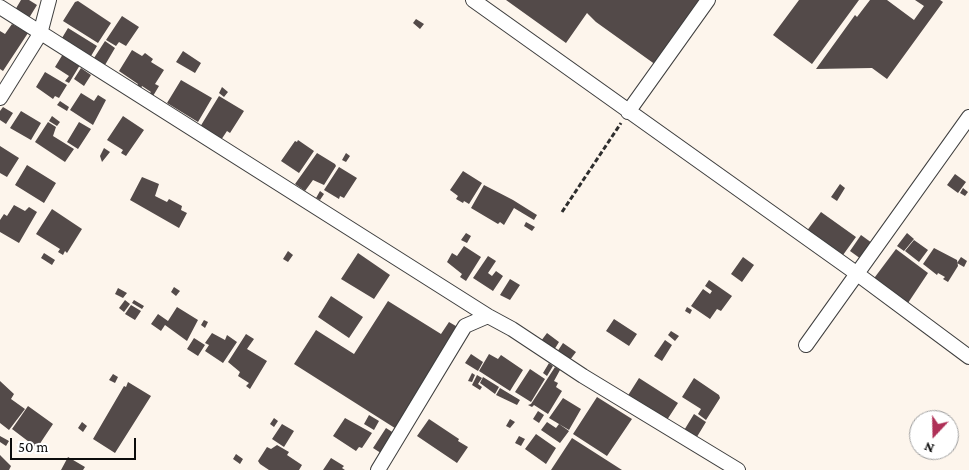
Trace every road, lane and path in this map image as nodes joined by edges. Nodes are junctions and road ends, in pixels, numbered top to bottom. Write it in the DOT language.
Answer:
graph roads {
  1 [pos="49,0"];
  2 [pos="473,0"];
  3 [pos="708,0"];
  4 [pos="0,7"];
  5 [pos="40,34"];
  6 [pos="0,98"];
  7 [pos="628,112"];
  8 [pos="969,117"];
  9 [pos="562,212"];
  10 [pos="856,273"];
  11 [pos="488,316"];
  12 [pos="806,345"];
  13 [pos="969,358"];
  14 [pos="720,465"];
  15 [pos="378,470"];
  16 [pos="738,470"];
  1 -- 5 [label="street"];
  2 -- 7 [label="street"];
  3 -- 7 [label="street"];
  4 -- 5 [label="street"];
  5 -- 6 [label="street"];
  5 -- 11 [label="street"];
  7 -- 9 [label="path"];
  7 -- 10 [label="street"];
  8 -- 10 [label="street"];
  10 -- 12 [label="street"];
  10 -- 13 [label="street"];
  11 -- 14 [label="street"];
  11 -- 15 [label="street"];
  14 -- 16 [label="street"];
}
